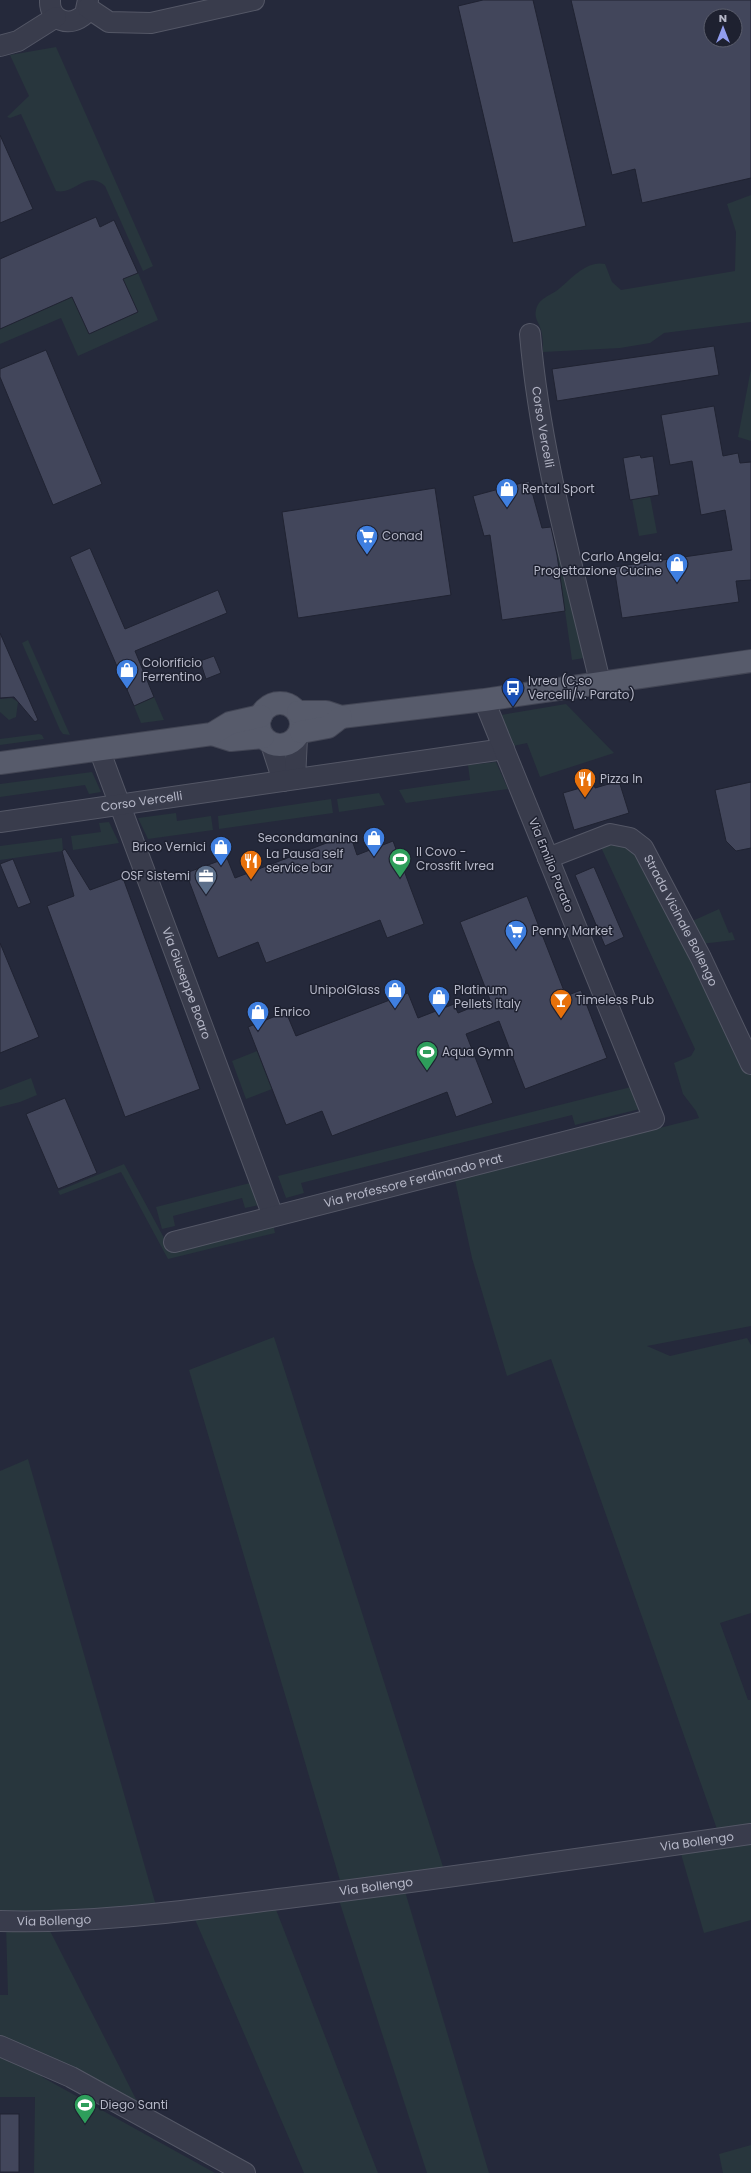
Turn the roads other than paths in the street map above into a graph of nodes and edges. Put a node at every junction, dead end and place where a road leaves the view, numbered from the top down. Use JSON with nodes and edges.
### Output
{"nodes":[{"id":1,"x":254,"y":0,"type":"edge"},
{"id":2,"x":88,"y":4,"type":"edge"},
{"id":3,"x":53,"y":9,"type":"edge"},
{"id":4,"x":0,"y":46,"type":"edge"},
{"id":5,"x":530,"y":334,"type":"dead end"},
{"id":6,"x":751,"y":661,"type":"edge"},
{"id":7,"x":600,"y":682,"type":"junction"},
{"id":8,"x":484,"y":700,"type":"junction"},
{"id":9,"x":299,"y":727,"type":"junction"},
{"id":10,"x":265,"y":732,"type":"junction"},
{"id":11,"x":99,"y":749,"type":"junction"},
{"id":12,"x":504,"y":749,"type":"junction"},
{"id":13,"x":0,"y":763,"type":"edge"},
{"id":14,"x":289,"y":780,"type":"junction"},
{"id":15,"x":120,"y":804,"type":"junction"},
{"id":16,"x":0,"y":822,"type":"edge"},
{"id":17,"x":548,"y":858,"type":"junction"},
{"id":18,"x":751,"y":1064,"type":"edge"},
{"id":19,"x":654,"y":1120,"type":"joint"},
{"id":20,"x":273,"y":1216,"type":"junction"},
{"id":21,"x":174,"y":1242,"type":"dead end"},
{"id":22,"x":751,"y":1834,"type":"edge"},
{"id":23,"x":0,"y":1921,"type":"edge"},
{"id":24,"x":0,"y":2046,"type":"edge"},
{"id":25,"x":245,"y":2173,"type":"edge"}],
"edges":[{"from":1,"to":2,"type":"street"},
{"from":2,"to":3,"type":"street"},
{"from":3,"to":4,"type":"street"},
{"from":5,"to":7,"type":"street","name":"Corso Vercelli"},
{"from":6,"to":7,"type":"main road"},
{"from":7,"to":8,"type":"main road"},
{"from":8,"to":9,"type":"main road"},
{"from":8,"to":12,"type":"street","name":"Via Emilio Parato"},
{"from":9,"to":10,"type":"main road"},
{"from":9,"to":10,"type":"main road"},
{"from":9,"to":14,"type":"street"},
{"from":10,"to":11,"type":"main road"},
{"from":10,"to":14,"type":"street"},
{"from":11,"to":13,"type":"main road"},
{"from":11,"to":15,"type":"street","name":"Via Giuseppe Boaro"},
{"from":12,"to":14,"type":"street","name":"Corso Vercelli"},
{"from":12,"to":17,"type":"street","name":"Via Emilio Parato"},
{"from":14,"to":15,"type":"street","name":"Corso Vercelli"},
{"from":15,"to":16,"type":"street","name":"Corso Vercelli"},
{"from":15,"to":20,"type":"street","name":"Via Giuseppe Boaro"},
{"from":17,"to":18,"type":"street","name":"Strada Vicinale Bollengo"},
{"from":17,"to":19,"type":"street","name":"Via Emilio Parato"},
{"from":19,"to":20,"type":"street","name":"Via Professore Ferdinando Prat"},
{"from":20,"to":21,"type":"street","name":"Via Professore Ferdinando Prat"},
{"from":22,"to":23,"type":"street","name":"Via Bollengo"},
{"from":24,"to":25,"type":"street"}]}
